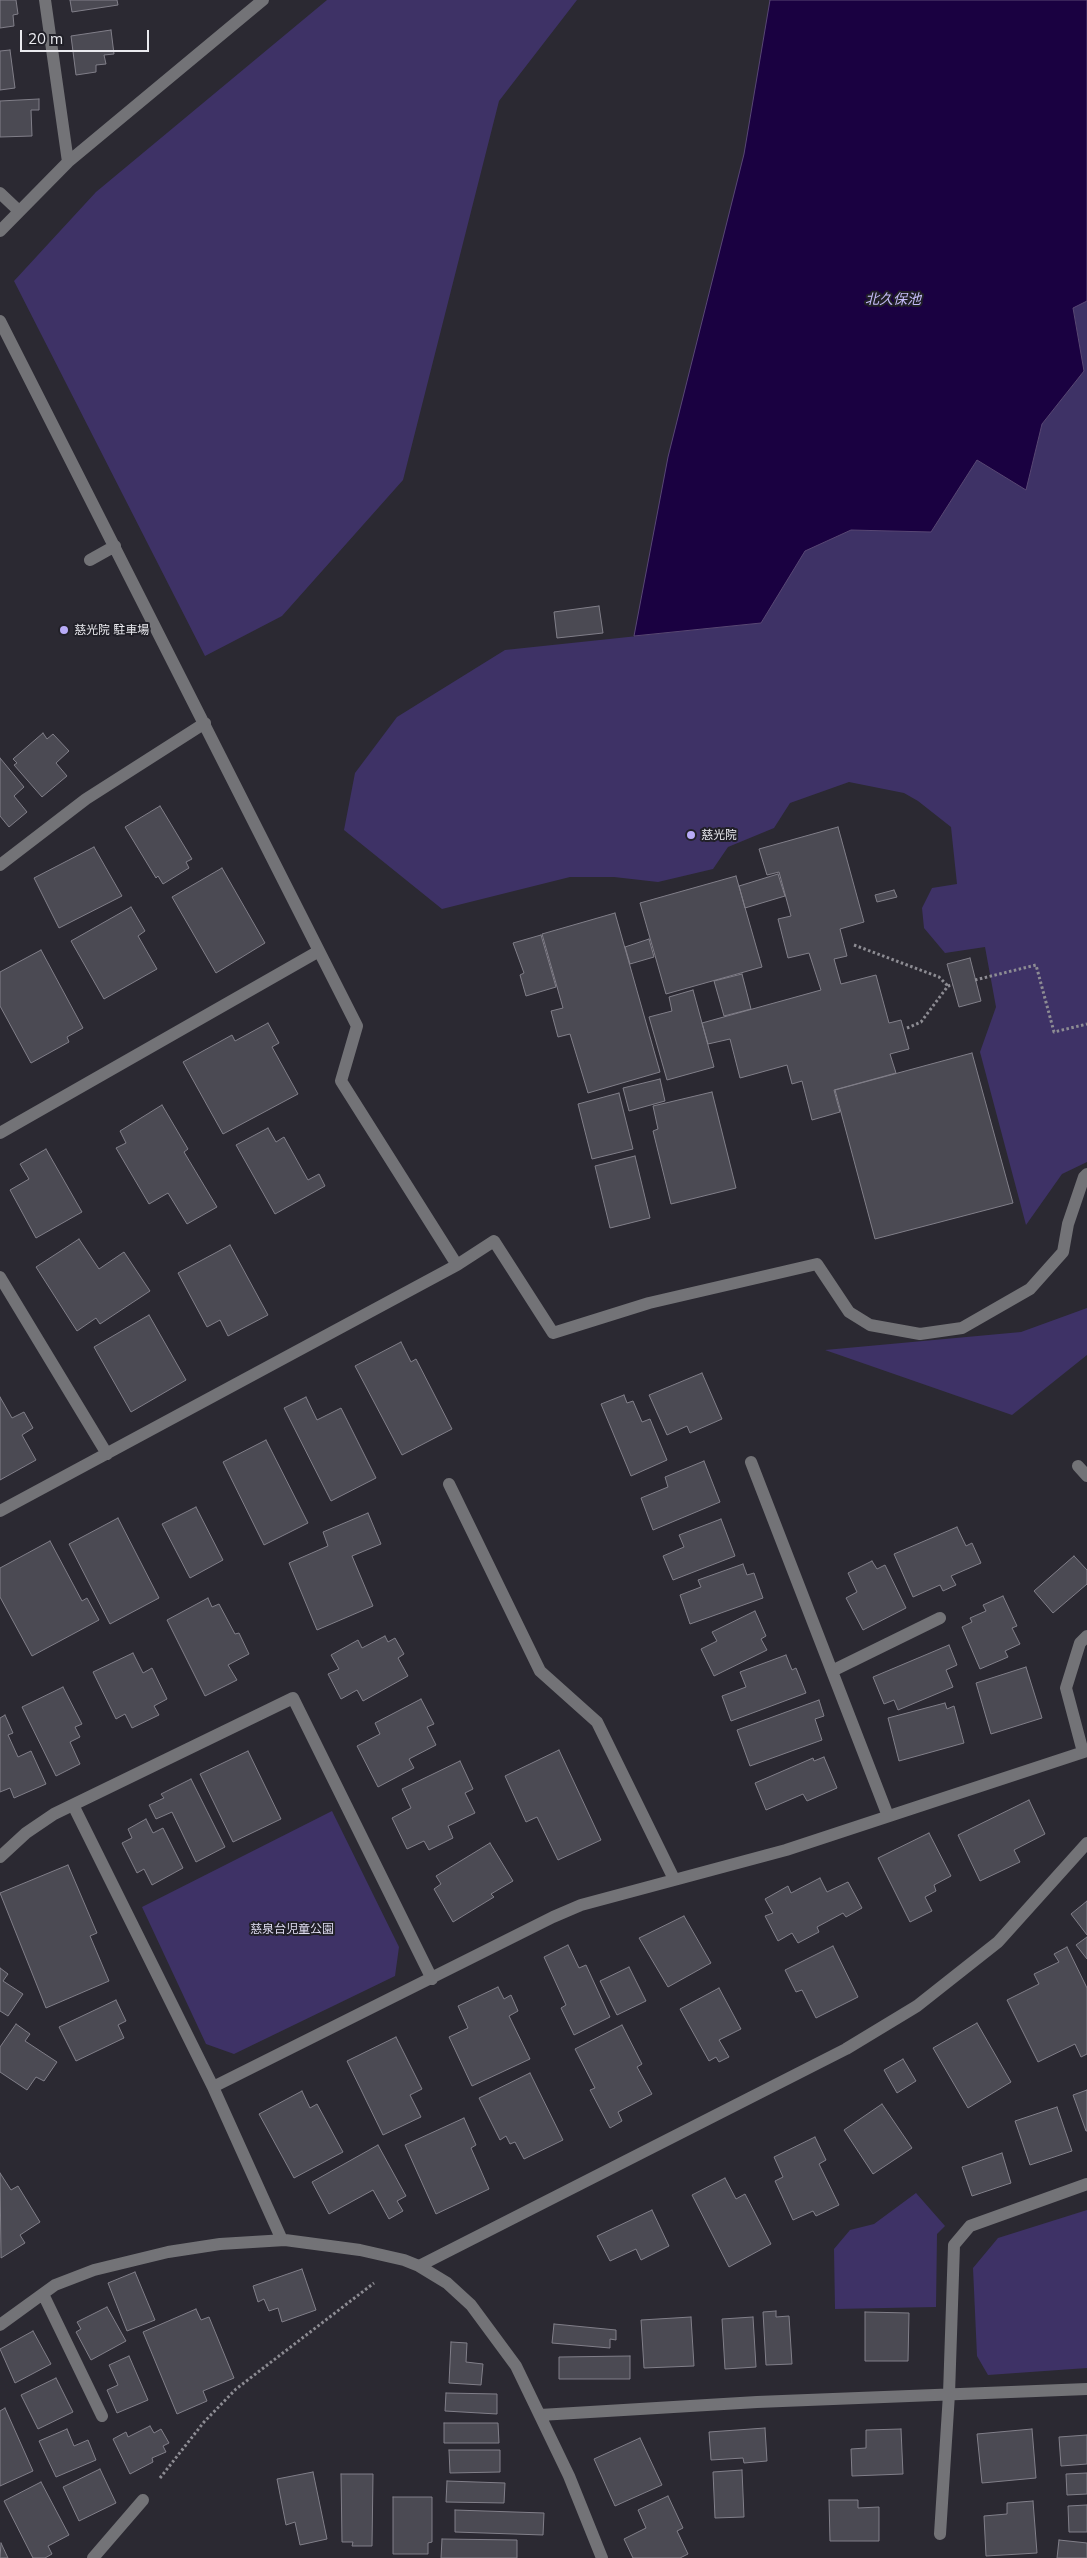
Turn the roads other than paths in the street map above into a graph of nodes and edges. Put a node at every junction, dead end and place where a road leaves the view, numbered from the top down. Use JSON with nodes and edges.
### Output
{"nodes":[{"id":1,"x":45,"y":0,"type":"edge"},
{"id":2,"x":263,"y":0,"type":"edge"},
{"id":3,"x":68,"y":162,"type":"junction"},
{"id":4,"x":0,"y":193,"type":"edge"},
{"id":5,"x":19,"y":211,"type":"junction"},
{"id":6,"x":0,"y":231,"type":"edge"},
{"id":7,"x":0,"y":321,"type":"edge"},
{"id":8,"x":115,"y":546,"type":"junction"},
{"id":9,"x":90,"y":560,"type":"dead end"},
{"id":10,"x":204,"y":723,"type":"junction"},
{"id":11,"x":0,"y":866,"type":"edge"},
{"id":12,"x":320,"y":950,"type":"junction"},
{"id":13,"x":0,"y":1133,"type":"edge"},
{"id":14,"x":1087,"y":1174,"type":"edge"},
{"id":15,"x":458,"y":1265,"type":"junction"},
{"id":16,"x":0,"y":1277,"type":"edge"},
{"id":17,"x":106,"y":1454,"type":"junction"},
{"id":18,"x":751,"y":1462,"type":"dead end"},
{"id":19,"x":1078,"y":1466,"type":"dead end"},
{"id":20,"x":1087,"y":1476,"type":"edge"},
{"id":21,"x":449,"y":1484,"type":"dead end"},
{"id":22,"x":0,"y":1511,"type":"edge"},
{"id":23,"x":940,"y":1618,"type":"dead end"},
{"id":24,"x":1087,"y":1636,"type":"edge"},
{"id":25,"x":832,"y":1671,"type":"junction"},
{"id":26,"x":1085,"y":1751,"type":"edge"},
{"id":27,"x":73,"y":1805,"type":"junction"},
{"id":28,"x":888,"y":1816,"type":"junction"},
{"id":29,"x":1087,"y":1843,"type":"edge"},
{"id":30,"x":0,"y":1857,"type":"edge"},
{"id":31,"x":674,"y":1879,"type":"junction"},
{"id":32,"x":432,"y":1978,"type":"junction"},
{"id":33,"x":213,"y":2087,"type":"junction"},
{"id":34,"x":1087,"y":2184,"type":"edge"},
{"id":35,"x":282,"y":2240,"type":"junction"},
{"id":36,"x":419,"y":2266,"type":"junction"},
{"id":37,"x":43,"y":2294,"type":"junction"},
{"id":38,"x":0,"y":2325,"type":"edge"},
{"id":39,"x":1087,"y":2389,"type":"edge"},
{"id":40,"x":949,"y":2394,"type":"junction"},
{"id":41,"x":540,"y":2415,"type":"junction"},
{"id":42,"x":102,"y":2416,"type":"dead end"},
{"id":43,"x":143,"y":2500,"type":"road end"},
{"id":44,"x":940,"y":2534,"type":"dead end"},
{"id":45,"x":93,"y":2558,"type":"edge"},
{"id":46,"x":602,"y":2558,"type":"edge"}],
"edges":[{"from":1,"to":3,"type":"street"},
{"from":2,"to":3,"type":"street"},
{"from":3,"to":5,"type":"street"},
{"from":4,"to":5,"type":"street"},
{"from":5,"to":6,"type":"street"},
{"from":7,"to":8,"type":"street"},
{"from":8,"to":9,"type":"street"},
{"from":8,"to":10,"type":"street"},
{"from":10,"to":11,"type":"street"},
{"from":10,"to":12,"type":"street"},
{"from":12,"to":13,"type":"street"},
{"from":12,"to":15,"type":"street"},
{"from":14,"to":15,"type":"street"},
{"from":15,"to":17,"type":"street"},
{"from":16,"to":17,"type":"street"},
{"from":17,"to":22,"type":"street"},
{"from":18,"to":25,"type":"street"},
{"from":19,"to":20,"type":"street"},
{"from":21,"to":31,"type":"street"},
{"from":23,"to":25,"type":"street"},
{"from":24,"to":26,"type":"street"},
{"from":25,"to":28,"type":"street"},
{"from":26,"to":28,"type":"street"},
{"from":27,"to":30,"type":"street"},
{"from":27,"to":32,"type":"street"},
{"from":27,"to":33,"type":"street"},
{"from":28,"to":31,"type":"street"},
{"from":29,"to":36,"type":"street"},
{"from":31,"to":32,"type":"street"},
{"from":32,"to":33,"type":"street"},
{"from":33,"to":35,"type":"street"},
{"from":34,"to":40,"type":"street"},
{"from":35,"to":36,"type":"street"},
{"from":35,"to":37,"type":"street"},
{"from":36,"to":41,"type":"street"},
{"from":37,"to":38,"type":"street"},
{"from":37,"to":42,"type":"street"},
{"from":39,"to":40,"type":"street"},
{"from":40,"to":41,"type":"street"},
{"from":40,"to":44,"type":"street"},
{"from":41,"to":46,"type":"street"},
{"from":43,"to":45,"type":"street"}]}
